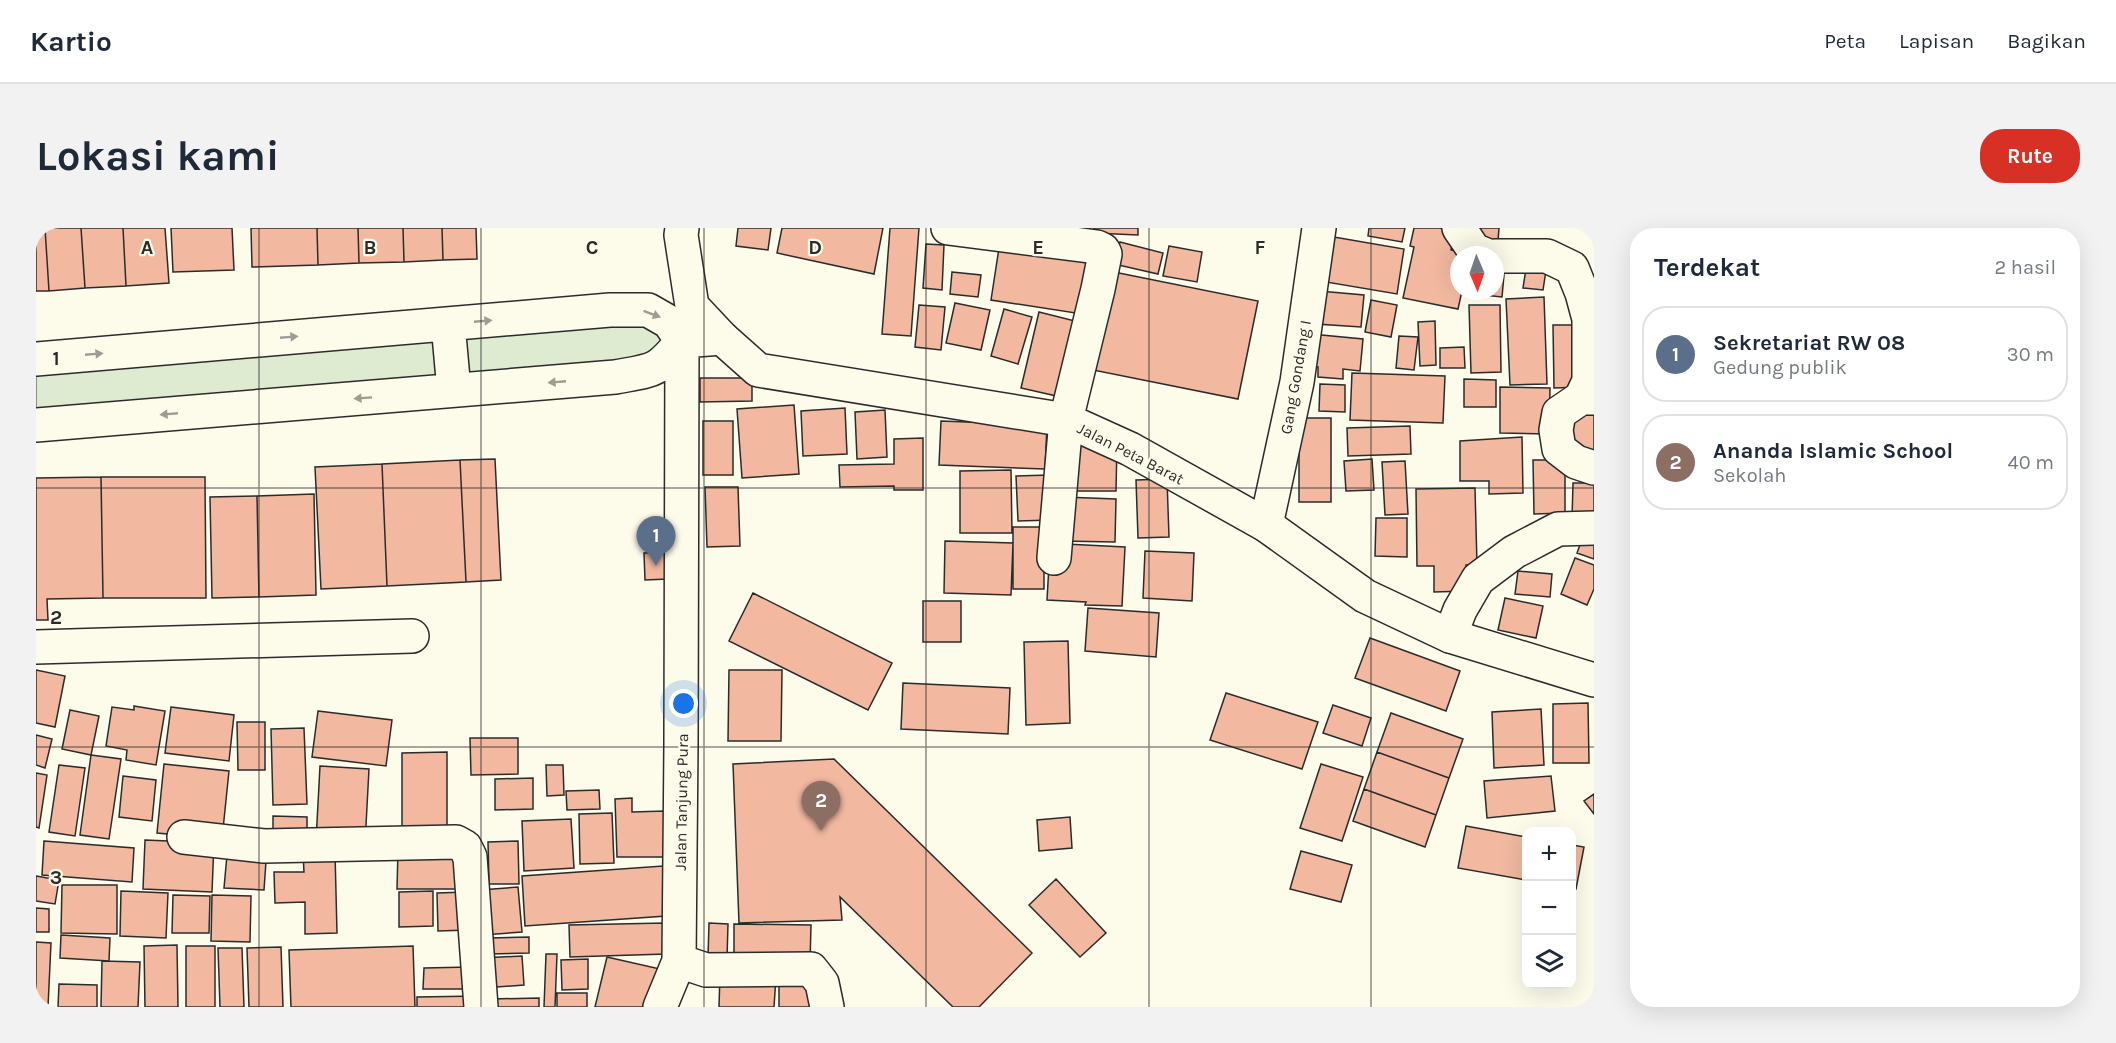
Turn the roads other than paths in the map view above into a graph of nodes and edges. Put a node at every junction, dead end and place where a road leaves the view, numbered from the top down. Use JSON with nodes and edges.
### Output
{"nodes":[{"id":1,"x":682,"y":228,"type":"edge"},
{"id":2,"x":948,"y":228,"type":"edge"},
{"id":3,"x":1319,"y":228,"type":"edge"},
{"id":4,"x":1459,"y":228,"type":"edge"},
{"id":5,"x":1471,"y":246,"type":"edge"},
{"id":6,"x":1504,"y":256,"type":"edge"},
{"id":7,"x":448,"y":324,"type":"junction"},
{"id":8,"x":722,"y":338,"type":"junction"},
{"id":9,"x":682,"y":341,"type":"junction"},
{"id":10,"x":36,"y":359,"type":"edge"},
{"id":11,"x":454,"y":390,"type":"junction"},
{"id":12,"x":1588,"y":398,"type":"edge"},
{"id":13,"x":1066,"y":420,"type":"junction"},
{"id":14,"x":36,"y":424,"type":"edge"},
{"id":15,"x":1594,"y":468,"type":"edge"},
{"id":16,"x":1266,"y":525,"type":"junction"},
{"id":17,"x":1594,"y":528,"type":"edge"},
{"id":18,"x":1054,"y":558,"type":"dead end"},
{"id":19,"x":412,"y":636,"type":"dead end"},
{"id":20,"x":1450,"y":636,"type":"junction"},
{"id":21,"x":36,"y":647,"type":"edge"},
{"id":22,"x":1594,"y":680,"type":"edge"},
{"id":23,"x":184,"y":837,"type":"dead end"},
{"id":24,"x":679,"y":961,"type":"junction"},
{"id":25,"x":481,"y":1007,"type":"edge"},
{"id":26,"x":660,"y":1007,"type":"edge"},
{"id":27,"x":827,"y":1007,"type":"edge"}],
"edges":[{"from":1,"to":8,"type":"street","name":"Jalan Peta Barat"},
{"from":2,"to":13,"type":"street"},
{"from":3,"to":16,"type":"street","name":"Gang Gondang I"},
{"from":4,"to":5,"type":"street"},
{"from":6,"to":12,"type":"street"},
{"from":7,"to":9,"type":"street","one_way":true},
{"from":10,"to":7,"type":"street","one_way":true},
{"from":7,"to":11,"type":"street"},
{"from":8,"to":9,"type":"street"},
{"from":8,"to":13,"type":"street","name":"Jalan Peta Barat"},
{"from":9,"to":11,"type":"street","one_way":true},
{"from":9,"to":24,"type":"street","name":"Jalan Tanjung Pura"},
{"from":11,"to":14,"type":"street","one_way":true},
{"from":12,"to":15,"type":"street"},
{"from":13,"to":16,"type":"street","name":"Jalan Peta Barat"},
{"from":13,"to":18,"type":"street"},
{"from":16,"to":20,"type":"street","name":"Jalan Peta Barat"},
{"from":17,"to":20,"type":"street"},
{"from":19,"to":21,"type":"street"},
{"from":20,"to":22,"type":"street","name":"Jalan Peta Barat"},
{"from":23,"to":25,"type":"street"},
{"from":24,"to":26,"type":"street","name":"Jalan Tanjung Pura"},
{"from":24,"to":27,"type":"street"}]}
